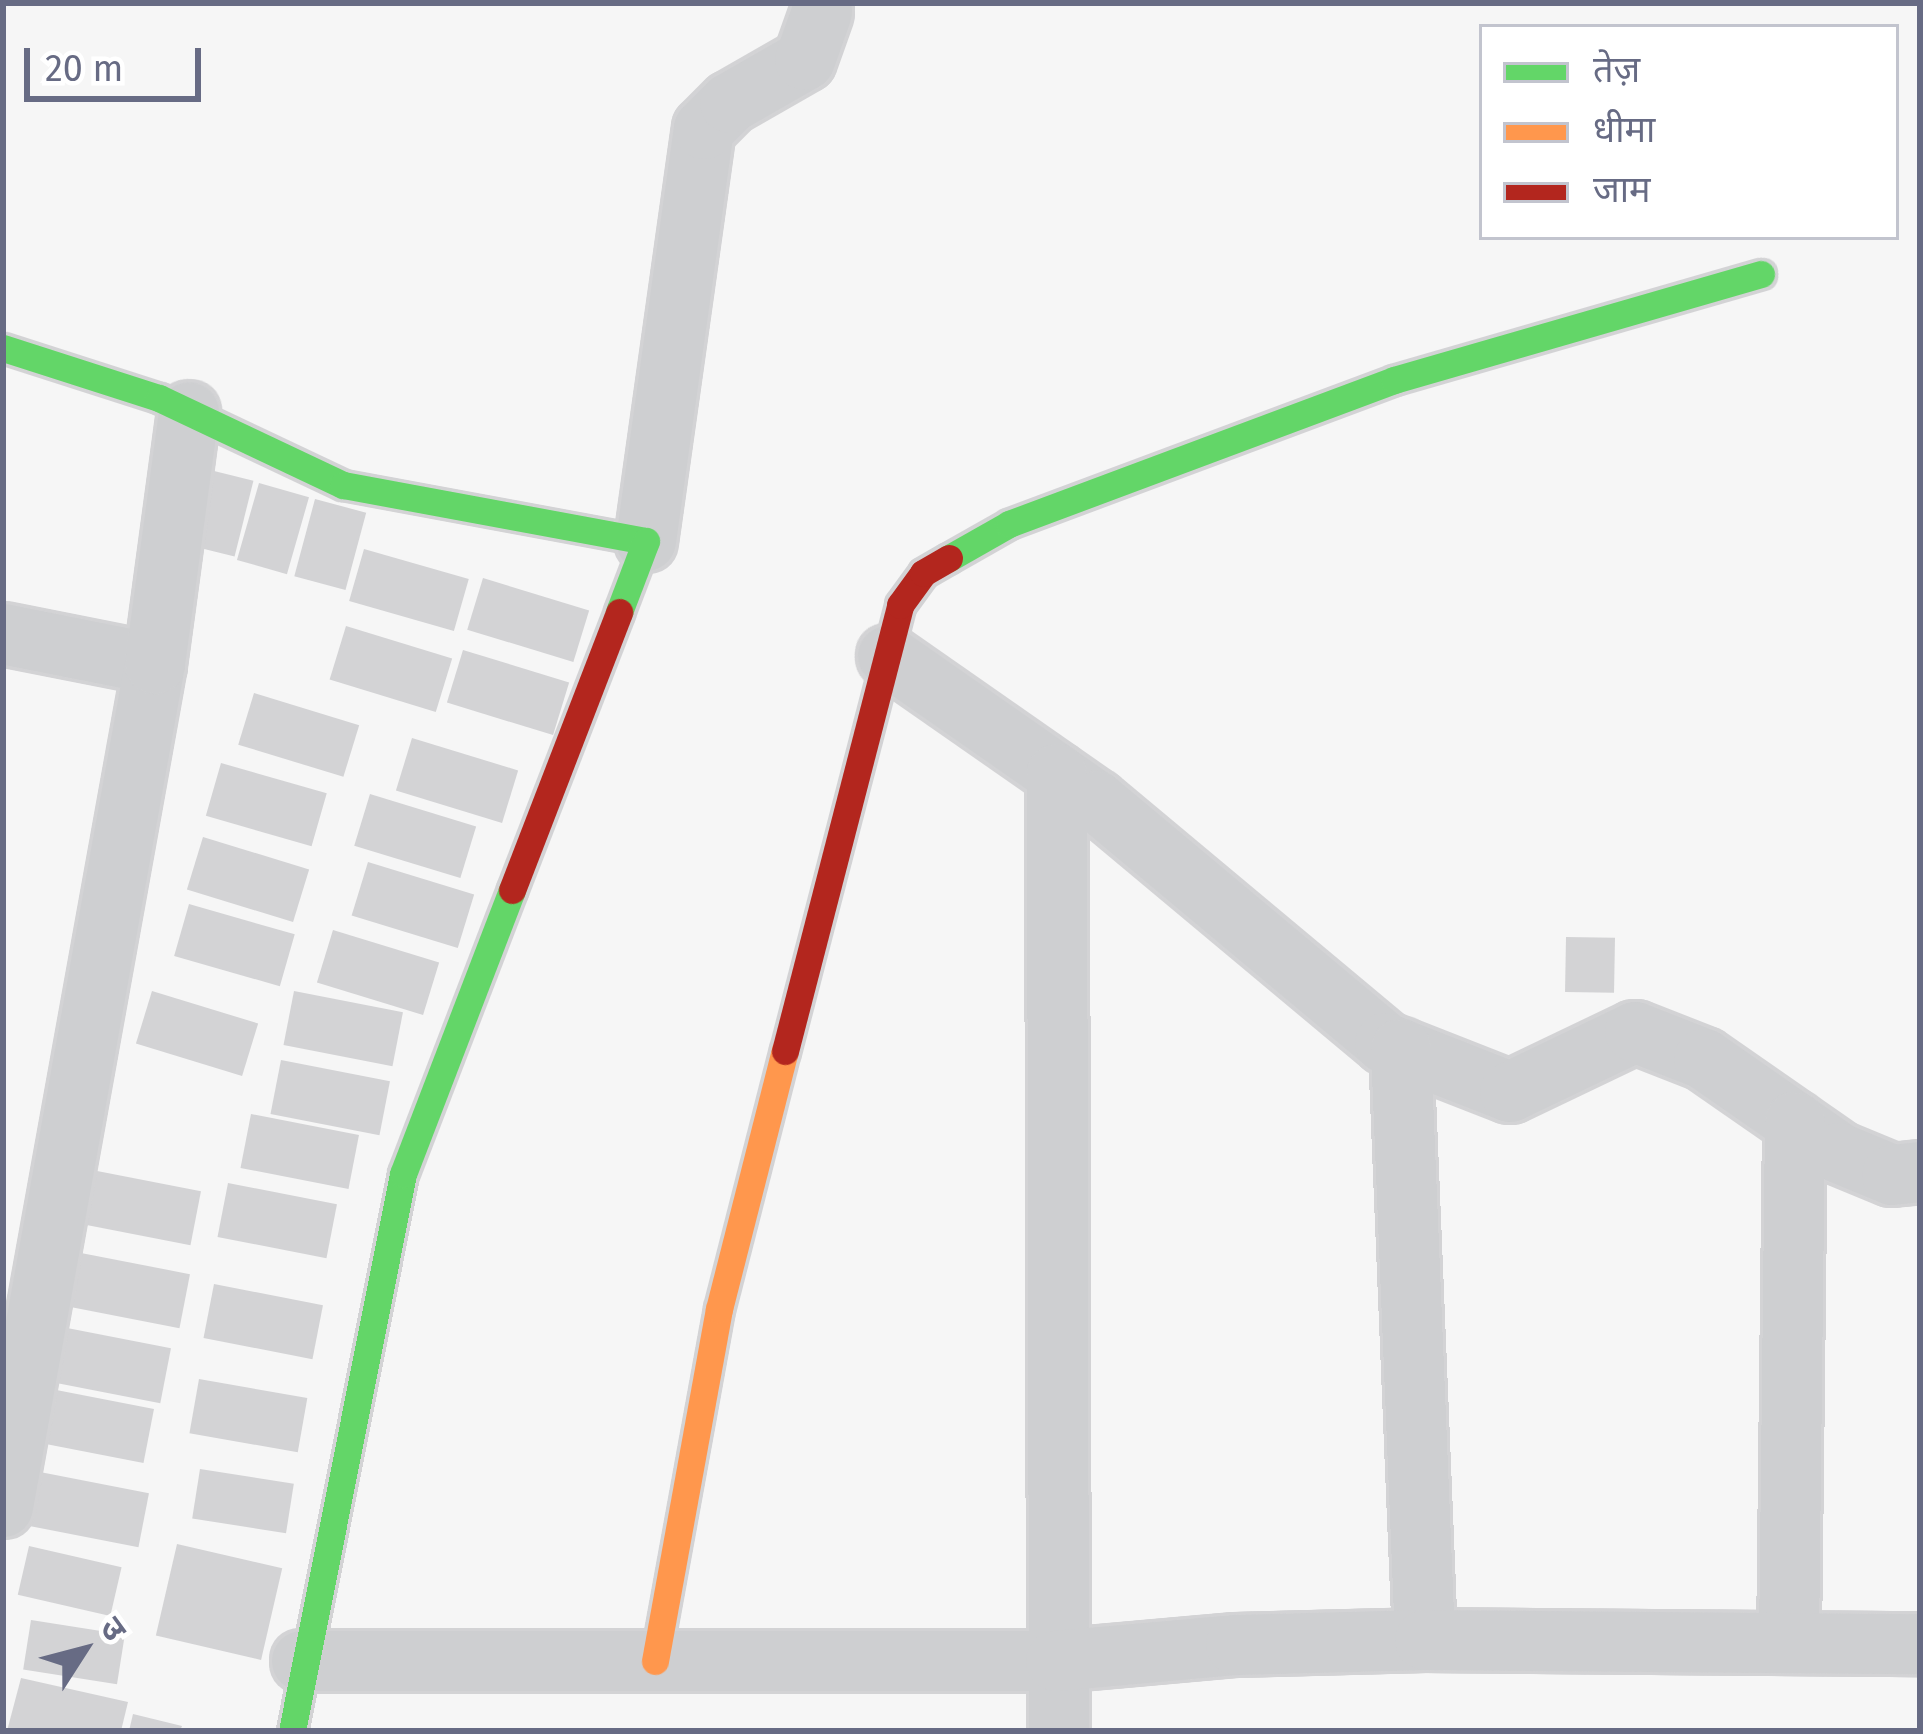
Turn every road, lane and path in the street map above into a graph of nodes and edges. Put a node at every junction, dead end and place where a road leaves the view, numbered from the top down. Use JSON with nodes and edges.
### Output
{"nodes":[{"id":1,"x":822,"y":12,"type":"dead end"},
{"id":2,"x":1761,"y":274,"type":"dead end"},
{"id":3,"x":3,"y":348,"type":"edge"},
{"id":4,"x":189,"y":412,"type":"junction"},
{"id":5,"x":646,"y":541,"type":"junction"},
{"id":6,"x":3,"y":634,"type":"edge"},
{"id":7,"x":888,"y":656,"type":"junction"},
{"id":8,"x":154,"y":664,"type":"junction"},
{"id":9,"x":1057,"y":774,"type":"junction"},
{"id":10,"x":1402,"y":1049,"type":"junction"},
{"id":11,"x":1795,"y":1122,"type":"junction"},
{"id":12,"x":1920,"y":1172,"type":"edge"},
{"id":13,"x":3,"y":1507,"type":"edge"},
{"id":14,"x":1425,"y":1640,"type":"junction"},
{"id":15,"x":1789,"y":1643,"type":"junction"},
{"id":16,"x":1920,"y":1644,"type":"edge"},
{"id":17,"x":302,"y":1661,"type":"junction"},
{"id":18,"x":655,"y":1661,"type":"junction"},
{"id":19,"x":1056,"y":1661,"type":"junction"},
{"id":20,"x":292,"y":1731,"type":"edge"},
{"id":21,"x":1059,"y":1731,"type":"edge"}],
"edges":[{"from":1,"to":5,"type":"street"},
{"from":2,"to":7,"type":"street"},
{"from":3,"to":4,"type":"street"},
{"from":4,"to":5,"type":"street"},
{"from":4,"to":8,"type":"street"},
{"from":5,"to":17,"type":"street"},
{"from":6,"to":8,"type":"street"},
{"from":7,"to":9,"type":"street"},
{"from":7,"to":18,"type":"street"},
{"from":8,"to":13,"type":"street"},
{"from":9,"to":10,"type":"street"},
{"from":9,"to":19,"type":"street"},
{"from":10,"to":11,"type":"street"},
{"from":10,"to":14,"type":"street"},
{"from":11,"to":12,"type":"street"},
{"from":11,"to":15,"type":"street"},
{"from":14,"to":15,"type":"street"},
{"from":14,"to":19,"type":"street"},
{"from":15,"to":16,"type":"street"},
{"from":17,"to":18,"type":"street"},
{"from":17,"to":20,"type":"street"},
{"from":18,"to":19,"type":"street"},
{"from":19,"to":21,"type":"street"}]}
